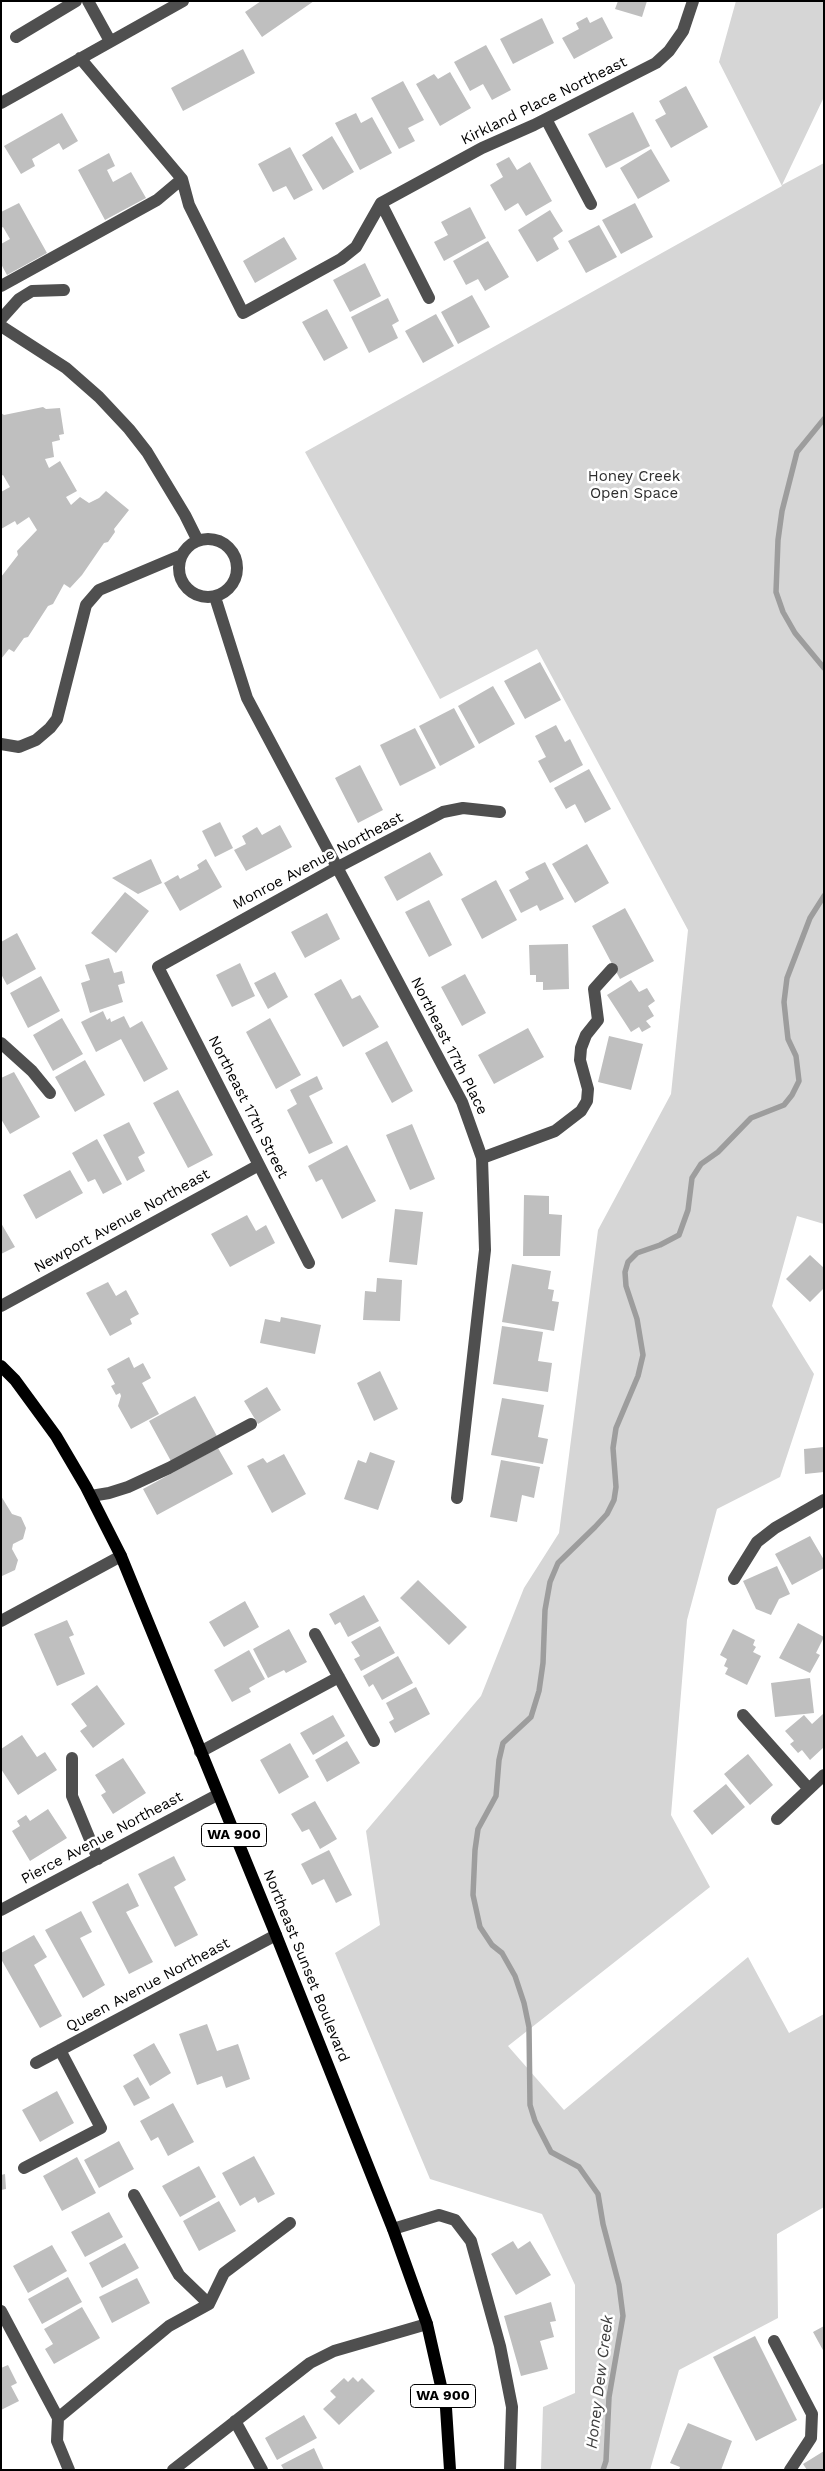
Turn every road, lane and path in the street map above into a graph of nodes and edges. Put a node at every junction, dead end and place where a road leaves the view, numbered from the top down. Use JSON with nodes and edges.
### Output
{"nodes":[{"id":1,"x":76,"y":1,"type":"edge"},
{"id":2,"x":88,"y":1,"type":"edge"},
{"id":3,"x":183,"y":1,"type":"edge"},
{"id":4,"x":693,"y":1,"type":"edge"},
{"id":5,"x":16,"y":37,"type":"dead end"},
{"id":6,"x":110,"y":41,"type":"junction"},
{"id":7,"x":80,"y":58,"type":"junction"},
{"id":8,"x":1,"y":103,"type":"edge"},
{"id":9,"x":546,"y":119,"type":"junction"},
{"id":10,"x":182,"y":179,"type":"junction"},
{"id":11,"x":381,"y":203,"type":"junction"},
{"id":12,"x":591,"y":204,"type":"dead end"},
{"id":13,"x":1,"y":286,"type":"edge"},
{"id":14,"x":64,"y":290,"type":"dead end"},
{"id":15,"x":429,"y":298,"type":"dead end"},
{"id":16,"x":1,"y":319,"type":"edge"},
{"id":17,"x":1,"y":326,"type":"edge"},
{"id":18,"x":198,"y":541,"type":"junction"},
{"id":19,"x":182,"y":554,"type":"junction"},
{"id":20,"x":215,"y":596,"type":"junction"},
{"id":21,"x":1,"y":744,"type":"edge"},
{"id":22,"x":500,"y":812,"type":"dead end"},
{"id":23,"x":338,"y":868,"type":"junction"},
{"id":24,"x":158,"y":967,"type":"joint"},
{"id":25,"x":612,"y":970,"type":"dead end"},
{"id":26,"x":1,"y":1043,"type":"edge"},
{"id":27,"x":50,"y":1093,"type":"dead end"},
{"id":28,"x":482,"y":1158,"type":"junction"},
{"id":29,"x":259,"y":1165,"type":"junction"},
{"id":30,"x":309,"y":1263,"type":"dead end"},
{"id":31,"x":1,"y":1306,"type":"edge"},
{"id":32,"x":1,"y":1366,"type":"edge"},
{"id":33,"x":251,"y":1424,"type":"dead end"},
{"id":34,"x":91,"y":1496,"type":"junction"},
{"id":35,"x":457,"y":1498,"type":"dead end"},
{"id":36,"x":824,"y":1500,"type":"edge"},
{"id":37,"x":121,"y":1556,"type":"junction"},
{"id":38,"x":734,"y":1579,"type":"dead end"},
{"id":39,"x":1,"y":1621,"type":"edge"},
{"id":40,"x":315,"y":1634,"type":"dead end"},
{"id":41,"x":339,"y":1677,"type":"junction"},
{"id":42,"x":742,"y":1715,"type":"dead end"},
{"id":43,"x":374,"y":1741,"type":"dead end"},
{"id":44,"x":200,"y":1752,"type":"junction"},
{"id":45,"x":72,"y":1758,"type":"dead end"},
{"id":46,"x":824,"y":1775,"type":"edge"},
{"id":47,"x":809,"y":1789,"type":"junction"},
{"id":48,"x":217,"y":1795,"type":"junction"},
{"id":49,"x":777,"y":1819,"type":"dead end"},
{"id":50,"x":98,"y":1859,"type":"junction"},
{"id":51,"x":1,"y":1910,"type":"edge"},
{"id":52,"x":276,"y":1935,"type":"junction"},
{"id":53,"x":60,"y":2050,"type":"junction"},
{"id":54,"x":36,"y":2063,"type":"dead end"},
{"id":55,"x":24,"y":2168,"type":"dead end"},
{"id":56,"x":134,"y":2195,"type":"dead end"},
{"id":57,"x":290,"y":2223,"type":"dead end"},
{"id":58,"x":393,"y":2229,"type":"junction"},
{"id":59,"x":209,"y":2304,"type":"junction"},
{"id":60,"x":1,"y":2312,"type":"edge"},
{"id":61,"x":427,"y":2324,"type":"junction"},
{"id":62,"x":774,"y":2341,"type":"dead end"},
{"id":63,"x":58,"y":2418,"type":"junction"},
{"id":64,"x":235,"y":2422,"type":"junction"},
{"id":65,"x":176,"y":2469,"type":"edge"},
{"id":66,"x":69,"y":2470,"type":"edge"},
{"id":67,"x":262,"y":2470,"type":"edge"},
{"id":68,"x":450,"y":2470,"type":"edge"},
{"id":69,"x":510,"y":2470,"type":"edge"},
{"id":70,"x":790,"y":2470,"type":"edge"}],
"edges":[{"from":1,"to":5,"type":"street"},
{"from":2,"to":6,"type":"street"},
{"from":3,"to":6,"type":"street"},
{"from":4,"to":9,"type":"street","name":"Kirkland Place Northeast"},
{"from":6,"to":7,"type":"street"},
{"from":7,"to":8,"type":"street"},
{"from":7,"to":10,"type":"street"},
{"from":9,"to":11,"type":"street","name":"Kirkland Place Northeast"},
{"from":9,"to":12,"type":"street"},
{"from":10,"to":11,"type":"street"},
{"from":10,"to":13,"type":"street"},
{"from":11,"to":15,"type":"street"},
{"from":14,"to":16,"type":"street"},
{"from":17,"to":18,"type":"street"},
{"from":18,"to":19,"type":"street"},
{"from":18,"to":20,"type":"street"},
{"from":19,"to":20,"type":"street"},
{"from":19,"to":21,"type":"street"},
{"from":20,"to":23,"type":"street","name":"Northeast 17th Place"},
{"from":22,"to":23,"type":"street","name":"Monroe Avenue Northeast"},
{"from":23,"to":24,"type":"street","name":"Monroe Avenue Northeast"},
{"from":23,"to":28,"type":"street","name":"Northeast 17th Place"},
{"from":24,"to":29,"type":"street","name":"Northeast 17th Street"},
{"from":25,"to":28,"type":"street"},
{"from":26,"to":27,"type":"street"},
{"from":28,"to":35,"type":"street","name":"Northeast 17th Place"},
{"from":29,"to":30,"type":"street","name":"Northeast 17th Street"},
{"from":29,"to":31,"type":"street","name":"Newport Avenue Northeast"},
{"from":32,"to":34,"type":"main road","name":"Northeast Sunset Boulevard","number":"WA 900"},
{"from":33,"to":34,"type":"street"},
{"from":34,"to":37,"type":"main road","name":"Northeast Sunset Boulevard","number":"WA 900"},
{"from":36,"to":38,"type":"street"},
{"from":37,"to":39,"type":"street"},
{"from":37,"to":44,"type":"main road","name":"Northeast Sunset Boulevard","number":"WA 900"},
{"from":40,"to":41,"type":"street"},
{"from":41,"to":43,"type":"street"},
{"from":41,"to":44,"type":"street"},
{"from":42,"to":47,"type":"street"},
{"from":44,"to":48,"type":"main road","name":"Northeast Sunset Boulevard","number":"WA 900"},
{"from":45,"to":50,"type":"street"},
{"from":46,"to":47,"type":"street"},
{"from":47,"to":49,"type":"street"},
{"from":48,"to":50,"type":"street","name":"Pierce Avenue Northeast"},
{"from":48,"to":52,"type":"main road","name":"Northeast Sunset Boulevard","number":"WA 900"},
{"from":50,"to":51,"type":"street","name":"Pierce Avenue Northeast"},
{"from":52,"to":53,"type":"street","name":"Queen Avenue Northeast"},
{"from":52,"to":58,"type":"main road","name":"Northeast Sunset Boulevard","number":"WA 900"},
{"from":53,"to":54,"type":"street","name":"Queen Avenue Northeast"},
{"from":53,"to":55,"type":"street"},
{"from":56,"to":59,"type":"street"},
{"from":57,"to":59,"type":"street"},
{"from":58,"to":61,"type":"main road","name":"Northeast Sunset Boulevard","number":"WA 900"},
{"from":58,"to":69,"type":"street"},
{"from":59,"to":63,"type":"street"},
{"from":60,"to":63,"type":"street"},
{"from":61,"to":64,"type":"street"},
{"from":61,"to":68,"type":"main road","name":"Northeast Sunset Boulevard","number":"WA 900"},
{"from":62,"to":70,"type":"street"},
{"from":63,"to":66,"type":"street"},
{"from":64,"to":65,"type":"street"},
{"from":64,"to":67,"type":"street"}]}
